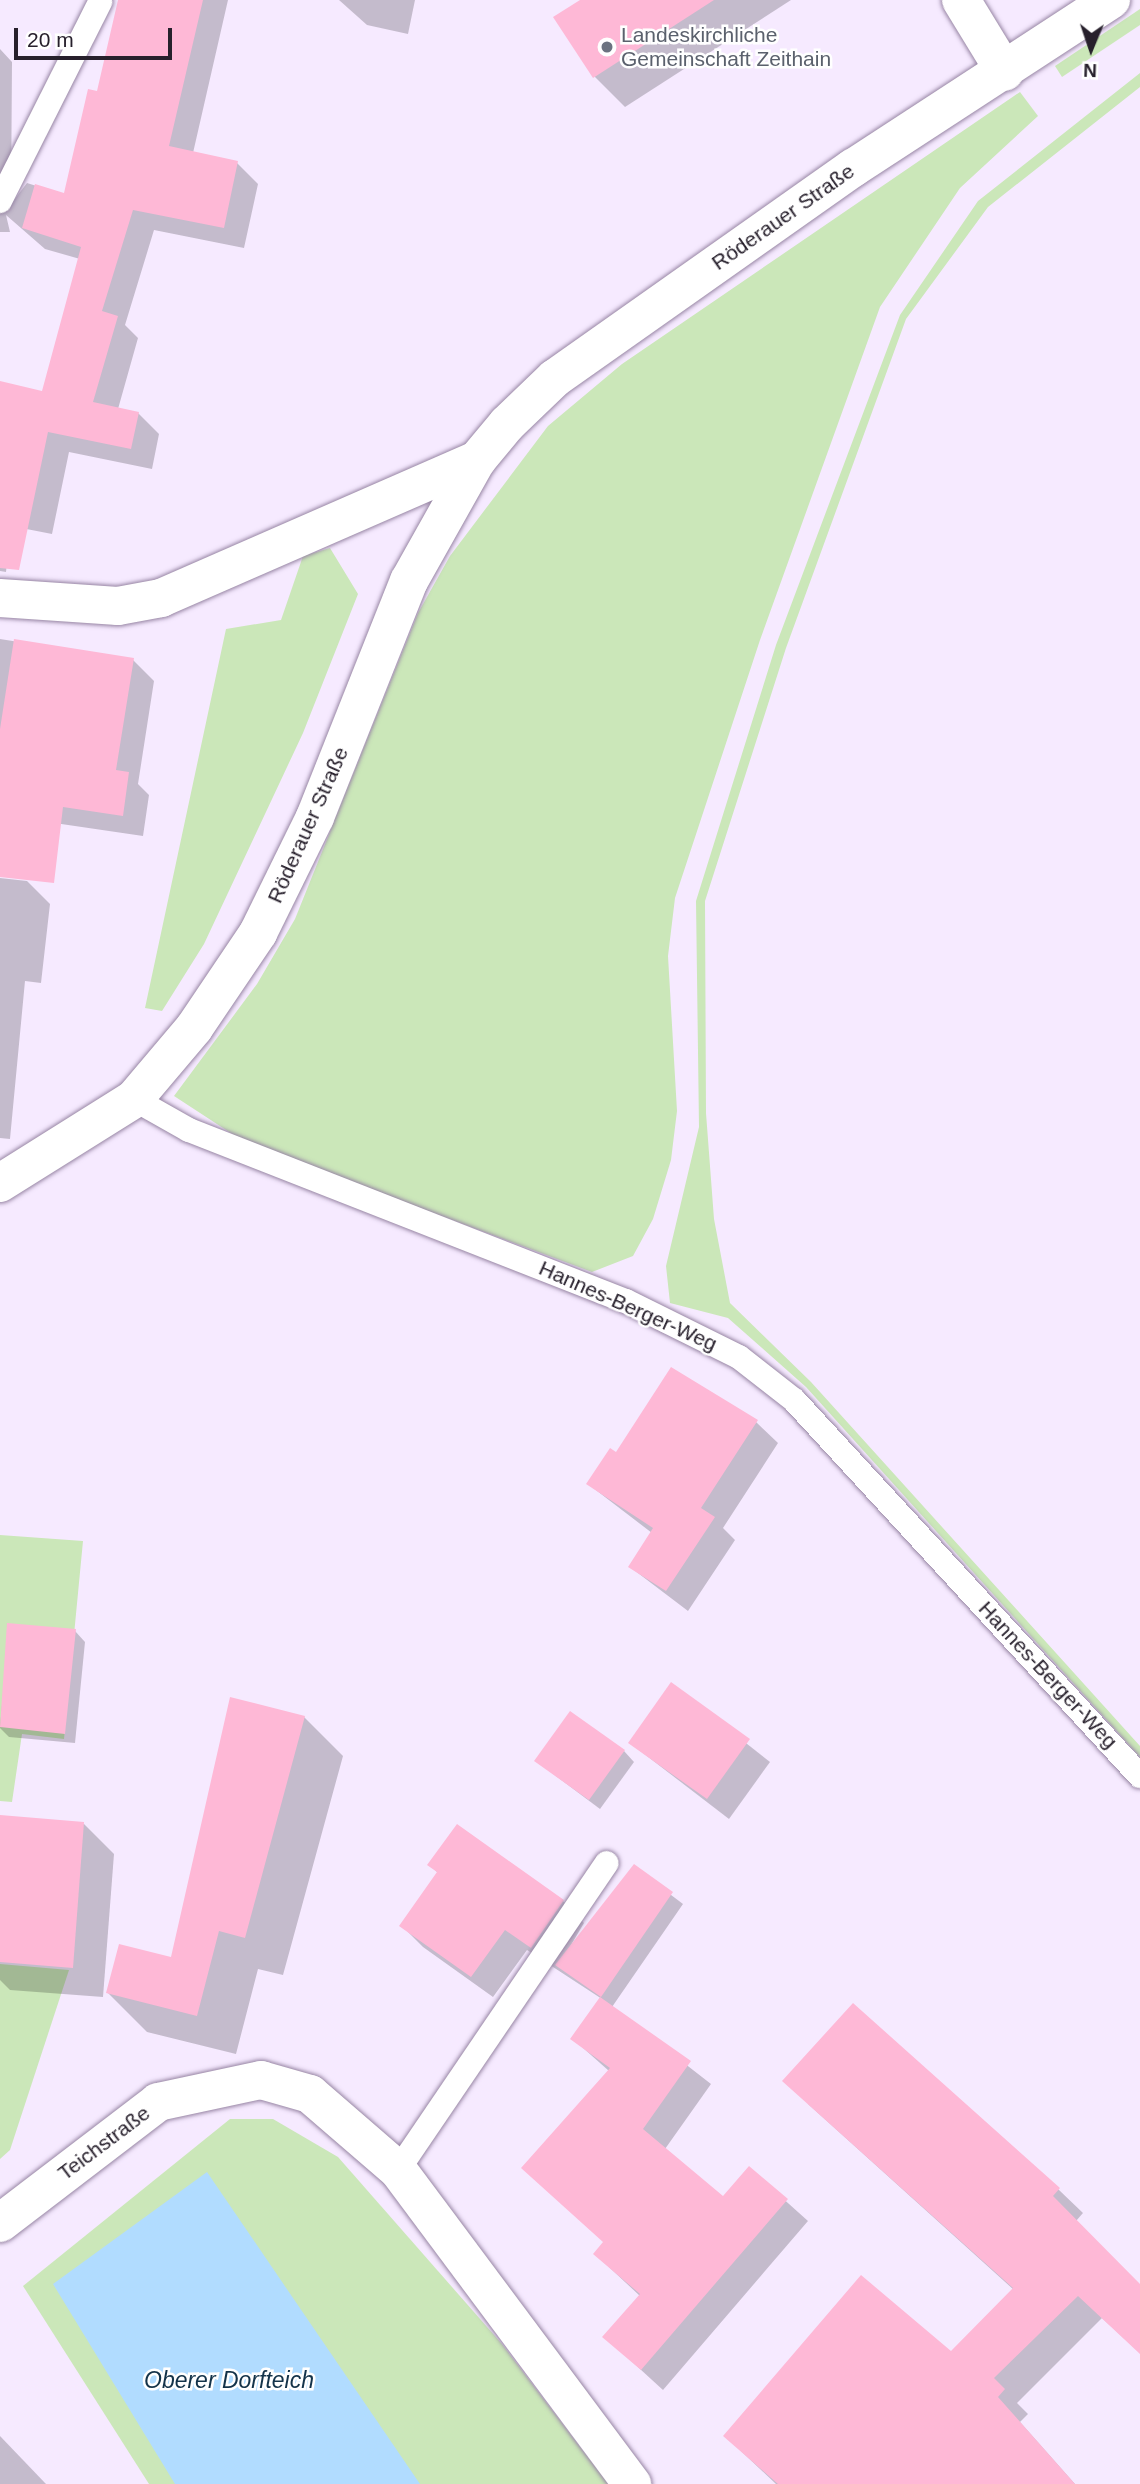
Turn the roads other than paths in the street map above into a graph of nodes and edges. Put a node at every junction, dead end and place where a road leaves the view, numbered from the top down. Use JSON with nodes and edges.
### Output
{"nodes":[{"id":1,"x":961,"y":0,"type":"edge"},
{"id":2,"x":1111,"y":0,"type":"edge"},
{"id":3,"x":100,"y":2,"type":"edge"},
{"id":4,"x":1005,"y":72,"type":"junction"},
{"id":5,"x":0,"y":201,"type":"edge"},
{"id":6,"x":477,"y":460,"type":"junction"},
{"id":7,"x":0,"y":598,"type":"edge"},
{"id":8,"x":134,"y":1099,"type":"junction"},
{"id":9,"x":0,"y":1183,"type":"edge"},
{"id":10,"x":1140,"y":1776,"type":"edge"},
{"id":11,"x":607,"y":1863,"type":"dead end"},
{"id":12,"x":398,"y":2170,"type":"junction"},
{"id":13,"x":0,"y":2223,"type":"edge"},
{"id":14,"x":632,"y":2484,"type":"edge"}],
"edges":[{"from":1,"to":4,"type":"street"},
{"from":2,"to":4,"type":"street","name":"Röderauer Straße"},
{"from":3,"to":5,"type":"lane"},
{"from":4,"to":6,"type":"street","name":"Röderauer Straße"},
{"from":6,"to":7,"type":"street","name":"Röderauer Straße"},
{"from":6,"to":8,"type":"street","name":"Röderauer Straße"},
{"from":8,"to":9,"type":"street","name":"Röderauer Straße"},
{"from":8,"to":10,"type":"lane","name":"Hannes-Berger-Weg"},
{"from":11,"to":12,"type":"lane"},
{"from":12,"to":13,"type":"street","name":"Teichstraße"},
{"from":12,"to":14,"type":"street","name":"Teichstraße"}]}
